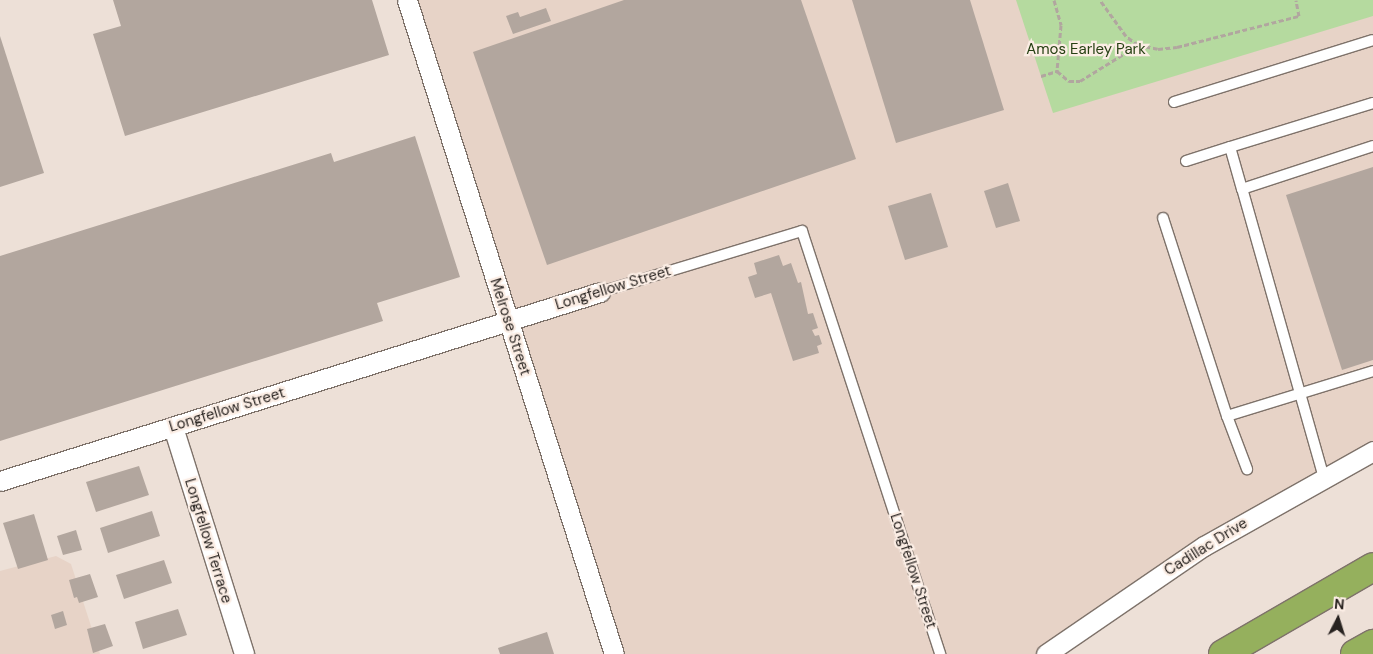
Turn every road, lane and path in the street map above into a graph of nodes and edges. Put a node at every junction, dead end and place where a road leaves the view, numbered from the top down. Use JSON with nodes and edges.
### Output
{"nodes":[{"id":1,"x":407,"y":0,"type":"edge"},
{"id":2,"x":1054,"y":0,"type":"edge"},
{"id":3,"x":1100,"y":0,"type":"edge"},
{"id":4,"x":1296,"y":0,"type":"edge"},
{"id":5,"x":1373,"y":40,"type":"edge"},
{"id":6,"x":1138,"y":45,"type":"junction"},
{"id":7,"x":1057,"y":71,"type":"junction"},
{"id":8,"x":1041,"y":76,"type":"dead end"},
{"id":9,"x":1174,"y":102,"type":"dead end"},
{"id":10,"x":1373,"y":103,"type":"edge"},
{"id":11,"x":1373,"y":146,"type":"edge"},
{"id":12,"x":1230,"y":147,"type":"junction"},
{"id":13,"x":1186,"y":161,"type":"dead end"},
{"id":14,"x":1242,"y":189,"type":"junction"},
{"id":15,"x":1163,"y":218,"type":"dead end"},
{"id":16,"x":600,"y":292,"type":"joint"},
{"id":17,"x":508,"y":319,"type":"junction"},
{"id":18,"x":1373,"y":371,"type":"edge"},
{"id":19,"x":1300,"y":394,"type":"junction"},
{"id":20,"x":1227,"y":416,"type":"junction"},
{"id":21,"x":173,"y":427,"type":"junction"},
{"id":22,"x":1373,"y":451,"type":"edge"},
{"id":23,"x":1247,"y":468,"type":"dead end"},
{"id":24,"x":1324,"y":478,"type":"junction"},
{"id":25,"x":0,"y":481,"type":"edge"},
{"id":26,"x":1373,"y":567,"type":"edge"},
{"id":27,"x":1373,"y":644,"type":"edge"},
{"id":28,"x":244,"y":654,"type":"edge"},
{"id":29,"x":614,"y":654,"type":"edge"},
{"id":30,"x":940,"y":654,"type":"edge"},
{"id":31,"x":1046,"y":654,"type":"edge"},
{"id":32,"x":1223,"y":654,"type":"edge"},
{"id":33,"x":1355,"y":654,"type":"edge"}],
"edges":[{"from":1,"to":17,"type":"street","name":"Melrose Street"},
{"from":2,"to":7,"type":"path"},
{"from":3,"to":6,"type":"path"},
{"from":4,"to":6,"type":"path"},
{"from":5,"to":9,"type":"lane"},
{"from":6,"to":7,"type":"path"},
{"from":7,"to":8,"type":"path"},
{"from":10,"to":12,"type":"lane"},
{"from":11,"to":14,"type":"lane"},
{"from":12,"to":13,"type":"lane"},
{"from":12,"to":14,"type":"lane"},
{"from":14,"to":19,"type":"lane"},
{"from":15,"to":20,"type":"lane"},
{"from":16,"to":17,"type":"street","name":"Longfellow Street"},
{"from":16,"to":30,"type":"lane","name":"Longfellow Street"},
{"from":17,"to":21,"type":"street","name":"Longfellow Street"},
{"from":17,"to":29,"type":"street","name":"Melrose Street"},
{"from":18,"to":19,"type":"lane"},
{"from":19,"to":20,"type":"lane"},
{"from":19,"to":24,"type":"lane"},
{"from":20,"to":23,"type":"lane"},
{"from":21,"to":25,"type":"street","name":"Longfellow Street"},
{"from":21,"to":28,"type":"street","name":"Longfellow Terrace"},
{"from":22,"to":24,"type":"street","name":"Cadillac Drive"},
{"from":24,"to":31,"type":"street","name":"Cadillac Drive"},
{"from":26,"to":32,"type":"highway"},
{"from":27,"to":33,"type":"highway"}]}
